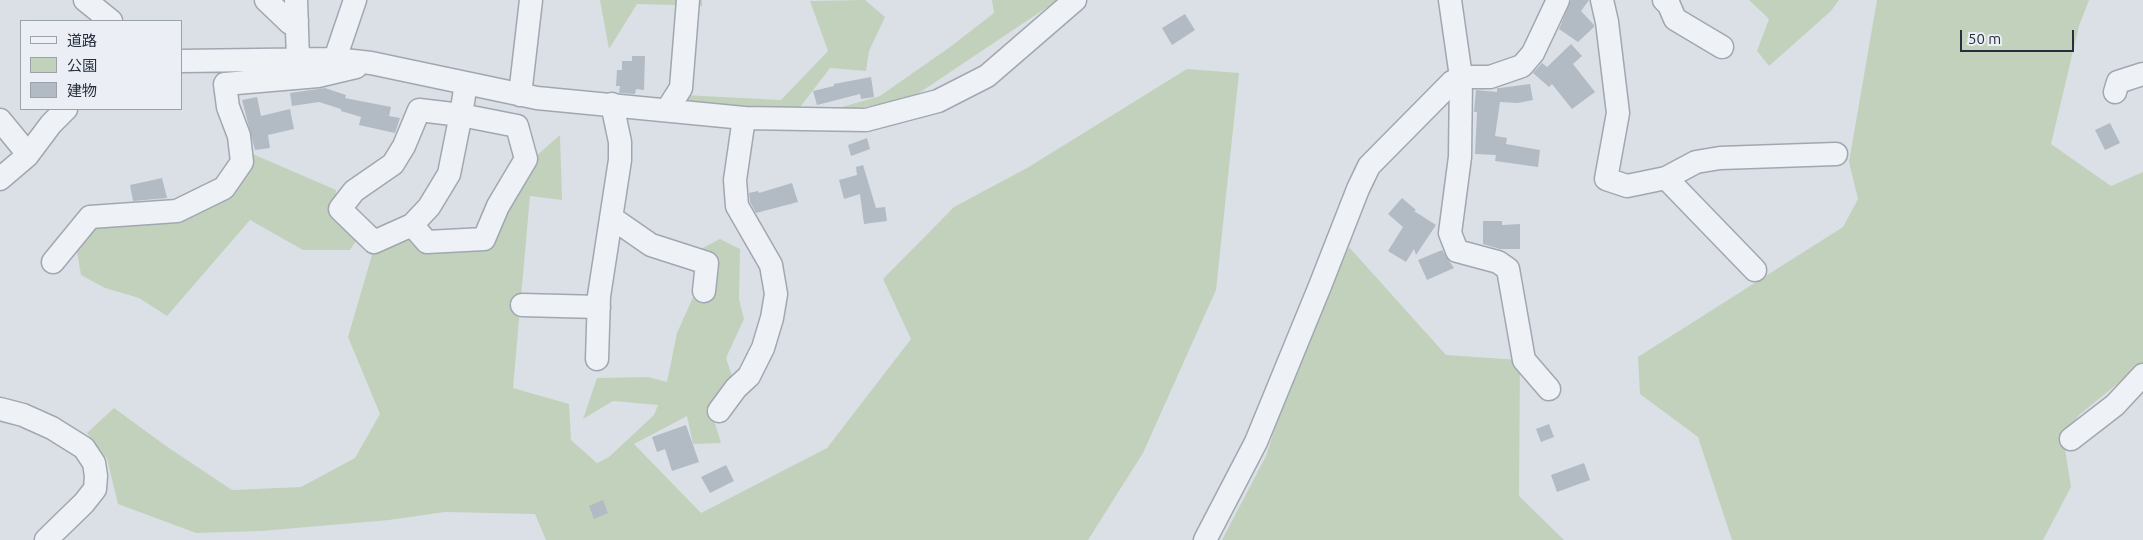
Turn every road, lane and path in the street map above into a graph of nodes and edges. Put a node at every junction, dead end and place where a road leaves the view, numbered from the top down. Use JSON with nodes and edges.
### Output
{"nodes":[{"id":1,"x":85,"y":0,"type":"edge"},
{"id":2,"x":266,"y":0,"type":"edge"},
{"id":3,"x":355,"y":0,"type":"edge"},
{"id":4,"x":530,"y":0,"type":"edge"},
{"id":5,"x":688,"y":0,"type":"edge"},
{"id":6,"x":1075,"y":0,"type":"edge"},
{"id":7,"x":1450,"y":0,"type":"edge"},
{"id":8,"x":1558,"y":0,"type":"edge"},
{"id":9,"x":1602,"y":0,"type":"edge"},
{"id":10,"x":1666,"y":3,"type":"edge"},
{"id":11,"x":297,"y":11,"type":"edge"},
{"id":12,"x":109,"y":20,"type":"edge"},
{"id":13,"x":1722,"y":47,"type":"dead end"},
{"id":14,"x":298,"y":59,"type":"junction"},
{"id":15,"x":335,"y":59,"type":"junction"},
{"id":16,"x":182,"y":60,"type":"edge"},
{"id":17,"x":371,"y":64,"type":"junction"},
{"id":18,"x":2143,"y":74,"type":"edge"},
{"id":19,"x":1461,"y":77,"type":"junction"},
{"id":20,"x":466,"y":84,"type":"junction"},
{"id":21,"x":2115,"y":92,"type":"dead end"},
{"id":22,"x":517,"y":94,"type":"junction"},
{"id":23,"x":612,"y":104,"type":"junction"},
{"id":24,"x":65,"y":110,"type":"edge"},
{"id":25,"x":667,"y":110,"type":"junction"},
{"id":26,"x":461,"y":115,"type":"junction"},
{"id":27,"x":744,"y":118,"type":"junction"},
{"id":28,"x":0,"y":120,"type":"edge"},
{"id":29,"x":508,"y":124,"type":"junction"},
{"id":30,"x":28,"y":154,"type":"junction"},
{"id":31,"x":1836,"y":154,"type":"dead end"},
{"id":32,"x":1666,"y":178,"type":"junction"},
{"id":33,"x":0,"y":180,"type":"edge"},
{"id":34,"x":612,"y":218,"type":"junction"},
{"id":35,"x":412,"y":225,"type":"junction"},
{"id":36,"x":53,"y":262,"type":"dead end"},
{"id":37,"x":1755,"y":270,"type":"dead end"},
{"id":38,"x":704,"y":292,"type":"dead end"},
{"id":39,"x":522,"y":305,"type":"dead end"},
{"id":40,"x":599,"y":307,"type":"junction"},
{"id":41,"x":597,"y":359,"type":"dead end"},
{"id":42,"x":2143,"y":375,"type":"edge"},
{"id":43,"x":1549,"y":389,"type":"dead end"},
{"id":44,"x":0,"y":409,"type":"edge"},
{"id":45,"x":719,"y":411,"type":"dead end"},
{"id":46,"x":2071,"y":439,"type":"dead end"},
{"id":47,"x":46,"y":540,"type":"edge"},
{"id":48,"x":1205,"y":540,"type":"edge"}],
"edges":[{"from":1,"to":12,"type":"street"},
{"from":2,"to":11,"type":"street"},
{"from":3,"to":15,"type":"street"},
{"from":4,"to":22,"type":"street"},
{"from":5,"to":25,"type":"street"},
{"from":6,"to":27,"type":"street"},
{"from":7,"to":19,"type":"street"},
{"from":8,"to":19,"type":"street"},
{"from":9,"to":32,"type":"street"},
{"from":10,"to":13,"type":"street"},
{"from":11,"to":14,"type":"street"},
{"from":14,"to":15,"type":"street"},
{"from":14,"to":16,"type":"street"},
{"from":15,"to":17,"type":"street"},
{"from":17,"to":20,"type":"street"},
{"from":17,"to":36,"type":"street"},
{"from":18,"to":21,"type":"street"},
{"from":19,"to":43,"type":"street"},
{"from":19,"to":48,"type":"street"},
{"from":20,"to":22,"type":"street"},
{"from":20,"to":26,"type":"street"},
{"from":22,"to":23,"type":"street"},
{"from":22,"to":29,"type":"street"},
{"from":23,"to":25,"type":"street"},
{"from":23,"to":34,"type":"street"},
{"from":24,"to":30,"type":"street"},
{"from":25,"to":27,"type":"street"},
{"from":26,"to":29,"type":"street"},
{"from":26,"to":35,"type":"street"},
{"from":26,"to":35,"type":"street"},
{"from":27,"to":45,"type":"street"},
{"from":28,"to":30,"type":"street"},
{"from":29,"to":35,"type":"street"},
{"from":30,"to":33,"type":"street"},
{"from":31,"to":32,"type":"street"},
{"from":32,"to":37,"type":"street"},
{"from":34,"to":38,"type":"street"},
{"from":34,"to":40,"type":"street"},
{"from":39,"to":40,"type":"street"},
{"from":40,"to":41,"type":"street"},
{"from":42,"to":46,"type":"street"},
{"from":44,"to":47,"type":"street"}]}
